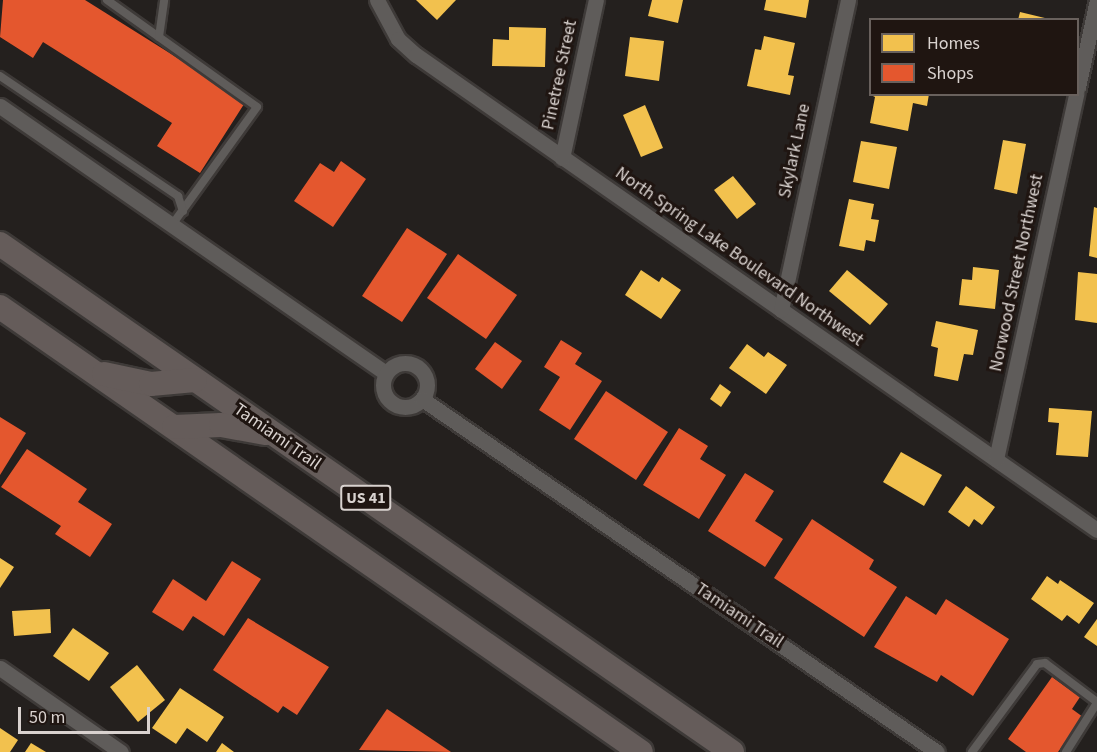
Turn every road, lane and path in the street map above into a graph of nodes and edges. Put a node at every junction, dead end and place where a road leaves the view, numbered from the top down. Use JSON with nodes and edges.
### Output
{"nodes":[{"id":1,"x":107,"y":0,"type":"edge"},
{"id":2,"x":164,"y":0,"type":"edge"},
{"id":3,"x":377,"y":0,"type":"edge"},
{"id":4,"x":596,"y":0,"type":"edge"},
{"id":5,"x":848,"y":0,"type":"edge"},
{"id":6,"x":1097,"y":0,"type":"edge"},
{"id":7,"x":159,"y":37,"type":"junction"},
{"id":8,"x":0,"y":76,"type":"edge"},
{"id":9,"x":1079,"y":78,"type":"edge"},
{"id":10,"x":1076,"y":96,"type":"edge"},
{"id":11,"x":0,"y":106,"type":"edge"},
{"id":12,"x":562,"y":158,"type":"junction"},
{"id":13,"x":183,"y":211,"type":"junction"},
{"id":14,"x":172,"y":225,"type":"junction"},
{"id":15,"x":0,"y":244,"type":"edge"},
{"id":16,"x":0,"y":307,"type":"edge"},
{"id":17,"x":781,"y":310,"type":"junction"},
{"id":18,"x":93,"y":371,"type":"junction"},
{"id":19,"x":386,"y":373,"type":"junction"},
{"id":20,"x":195,"y":380,"type":"junction"},
{"id":21,"x":422,"y":399,"type":"junction"},
{"id":22,"x":174,"y":427,"type":"junction"},
{"id":23,"x":274,"y":435,"type":"junction"},
{"id":24,"x":996,"y":459,"type":"junction"},
{"id":25,"x":1097,"y":530,"type":"edge"},
{"id":26,"x":0,"y":668,"type":"edge"},
{"id":27,"x":1097,"y":702,"type":"edge"},
{"id":28,"x":121,"y":752,"type":"edge"},
{"id":29,"x":641,"y":752,"type":"edge"},
{"id":30,"x":732,"y":752,"type":"edge"},
{"id":31,"x":937,"y":752,"type":"edge"},
{"id":32,"x":972,"y":752,"type":"edge"},
{"id":33,"x":1066,"y":752,"type":"edge"}],
"edges":[{"from":1,"to":7,"type":"lane"},
{"from":2,"to":7,"type":"lane"},
{"from":3,"to":12,"type":"street","name":"North Spring Lake Boulevard Northwest"},
{"from":4,"to":12,"type":"street","name":"Pinetree Street"},
{"from":5,"to":17,"type":"street","name":"Skylark Lane"},
{"from":6,"to":9,"type":"street"},
{"from":7,"to":13,"type":"lane"},
{"from":8,"to":13,"type":"lane"},
{"from":10,"to":24,"type":"street","name":"Norwood Street Northwest"},
{"from":11,"to":14,"type":"street"},
{"from":12,"to":17,"type":"street","name":"North Spring Lake Boulevard Northwest"},
{"from":13,"to":14,"type":"lane"},
{"from":14,"to":19,"type":"street"},
{"from":15,"to":20,"type":"main road","name":"Tamiami Trail","number":"US 41"},
{"from":16,"to":18,"type":"main road","number":"US 41"},
{"from":17,"to":24,"type":"street","name":"North Spring Lake Boulevard Northwest"},
{"from":18,"to":20,"type":"main road"},
{"from":18,"to":22,"type":"main road","number":"US 41"},
{"from":19,"to":21,"type":"street"},
{"from":19,"to":21,"type":"street"},
{"from":20,"to":23,"type":"main road","name":"Tamiami Trail","number":"US 41"},
{"from":21,"to":31,"type":"street","name":"Tamiami Trail"},
{"from":22,"to":23,"type":"main road"},
{"from":22,"to":29,"type":"main road","number":"US 41"},
{"from":23,"to":30,"type":"main road","name":"Tamiami Trail","number":"US 41"},
{"from":24,"to":25,"type":"street","name":"North Spring Lake Boulevard Northwest"},
{"from":26,"to":28,"type":"street"},
{"from":27,"to":32,"type":"lane"},
{"from":27,"to":33,"type":"lane"}]}
